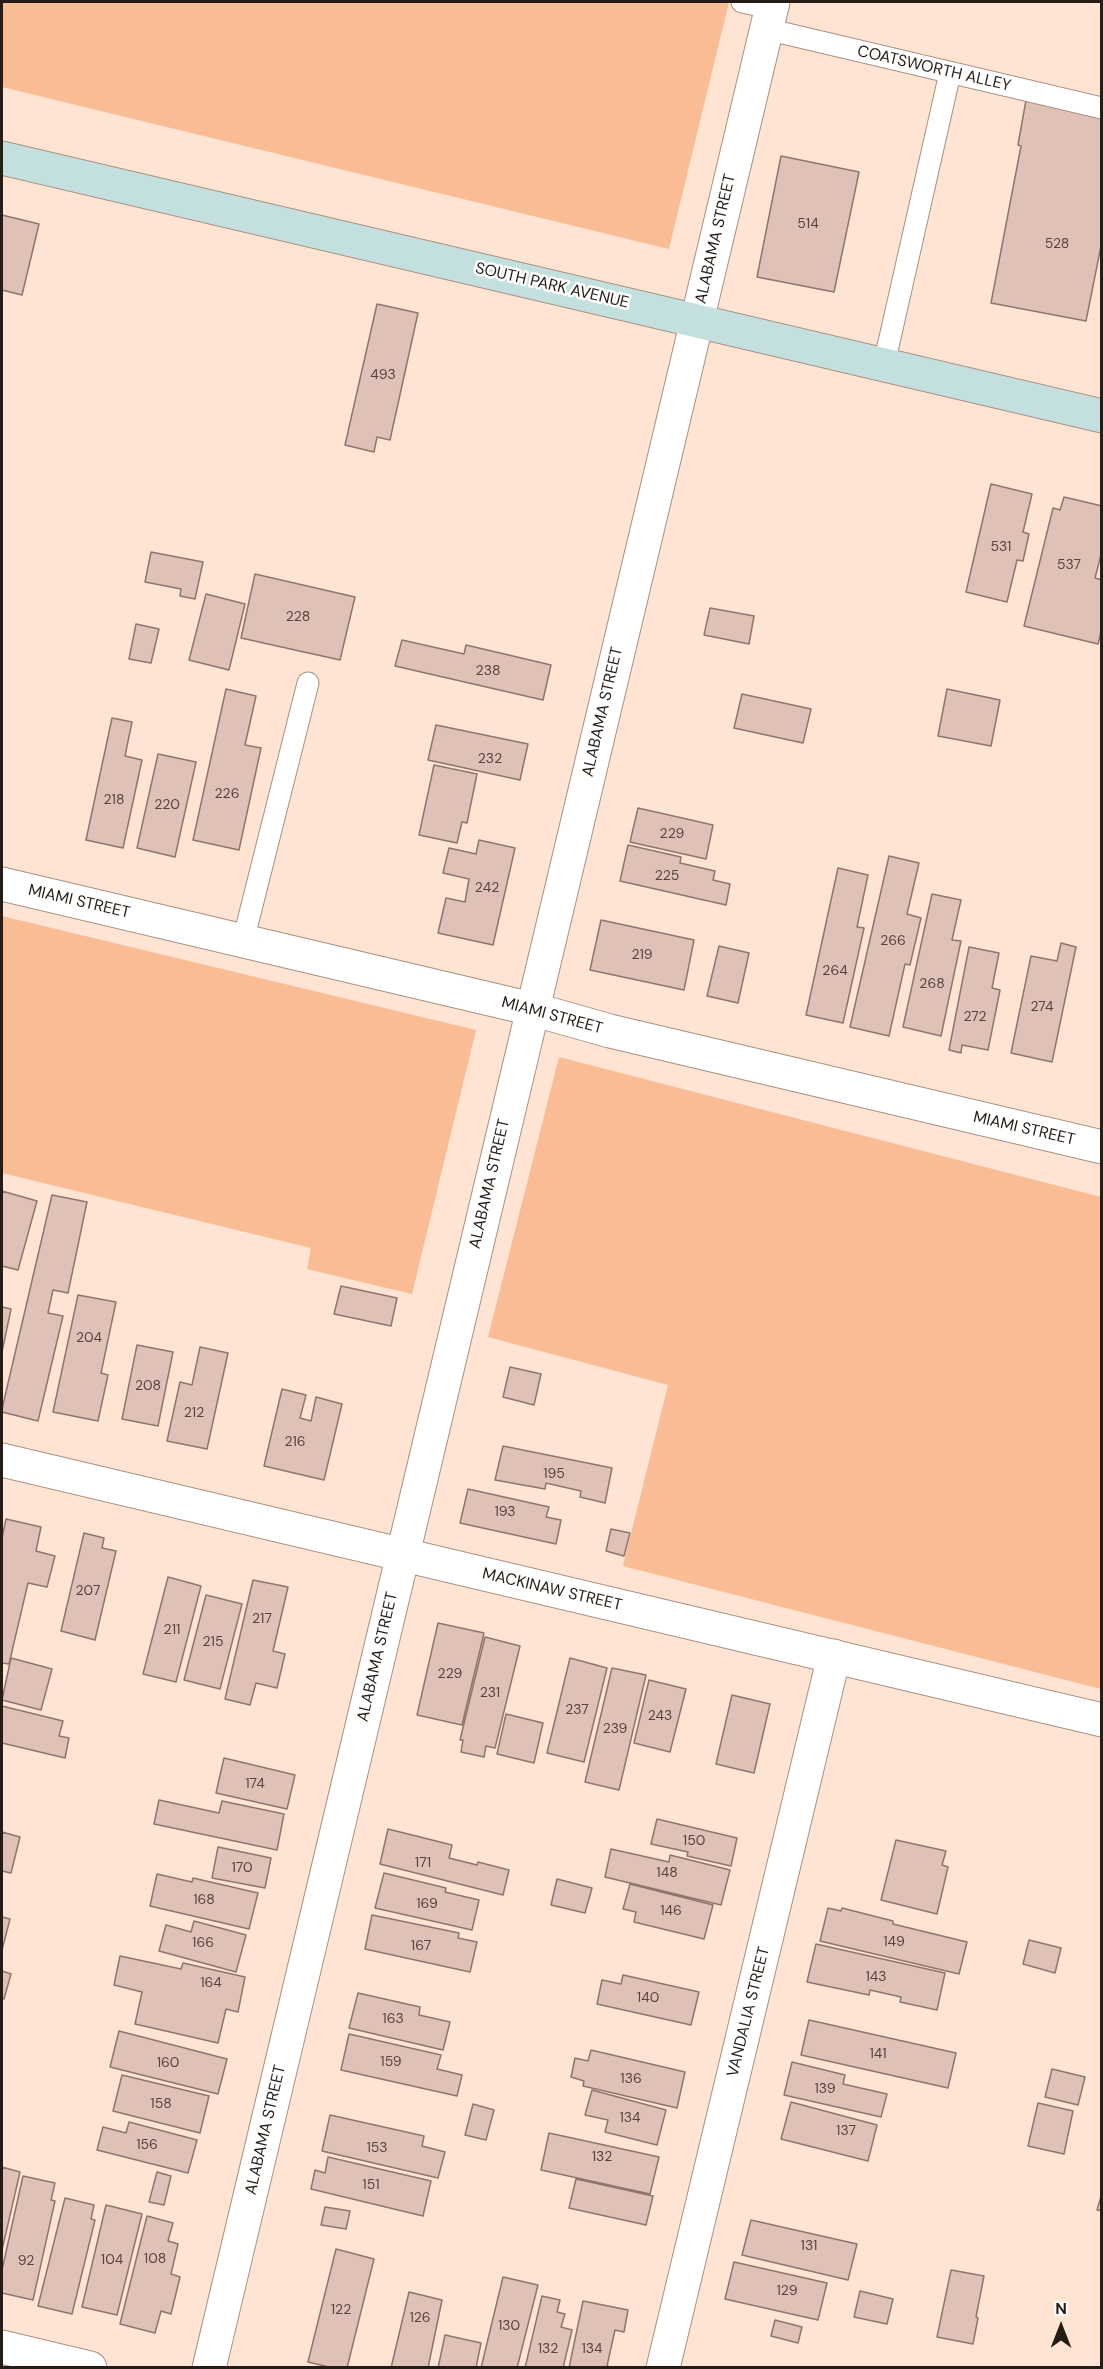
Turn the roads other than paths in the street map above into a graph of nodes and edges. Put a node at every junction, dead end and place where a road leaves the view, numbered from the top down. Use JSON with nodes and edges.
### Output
{"nodes":[{"id":1,"x":763,"y":10,"type":"edge"},
{"id":2,"x":950,"y":73,"type":"junction"},
{"id":3,"x":1101,"y":108,"type":"edge"},
{"id":4,"x":2,"y":158,"type":"edge"},
{"id":5,"x":697,"y":321,"type":"junction"},
{"id":6,"x":884,"y":364,"type":"junction"},
{"id":7,"x":1101,"y":416,"type":"edge"},
{"id":8,"x":308,"y":683,"type":"dead end"},
{"id":9,"x":2,"y":884,"type":"edge"},
{"id":10,"x":243,"y":941,"type":"junction"},
{"id":11,"x":532,"y":1009,"type":"junction"},
{"id":12,"x":1101,"y":1147,"type":"edge"},
{"id":13,"x":2,"y":1460,"type":"edge"},
{"id":14,"x":402,"y":1554,"type":"junction"},
{"id":15,"x":834,"y":1656,"type":"junction"},
{"id":16,"x":1101,"y":1720,"type":"edge"},
{"id":17,"x":2,"y":2347,"type":"edge"},
{"id":18,"x":90,"y":2367,"type":"edge"},
{"id":19,"x":209,"y":2367,"type":"edge"},
{"id":20,"x":663,"y":2367,"type":"edge"}],
"edges":[{"from":1,"to":2,"type":"lane","name":"COATSWORTH ALLEY"},
{"from":1,"to":5,"type":"street","name":"ALABAMA STREET"},
{"from":2,"to":3,"type":"lane","name":"COATSWORTH ALLEY"},
{"from":2,"to":6,"type":"lane"},
{"from":4,"to":5,"type":"street","name":"SOUTH PARK AVENUE"},
{"from":5,"to":6,"type":"street","name":"SOUTH PARK AVENUE"},
{"from":5,"to":11,"type":"street","name":"ALABAMA STREET"},
{"from":6,"to":7,"type":"street","name":"SOUTH PARK AVENUE"},
{"from":8,"to":10,"type":"lane"},
{"from":9,"to":10,"type":"street","name":"MIAMI STREET"},
{"from":10,"to":11,"type":"street","name":"MIAMI STREET"},
{"from":11,"to":12,"type":"street","name":"MIAMI STREET"},
{"from":11,"to":14,"type":"street","name":"ALABAMA STREET"},
{"from":13,"to":14,"type":"street","name":"MACKINAW STREET"},
{"from":14,"to":15,"type":"street","name":"MACKINAW STREET"},
{"from":14,"to":19,"type":"street","name":"ALABAMA STREET"},
{"from":15,"to":16,"type":"street","name":"MACKINAW STREET"},
{"from":15,"to":20,"type":"street","name":"VANDALIA STREET"},
{"from":17,"to":18,"type":"street"}]}
